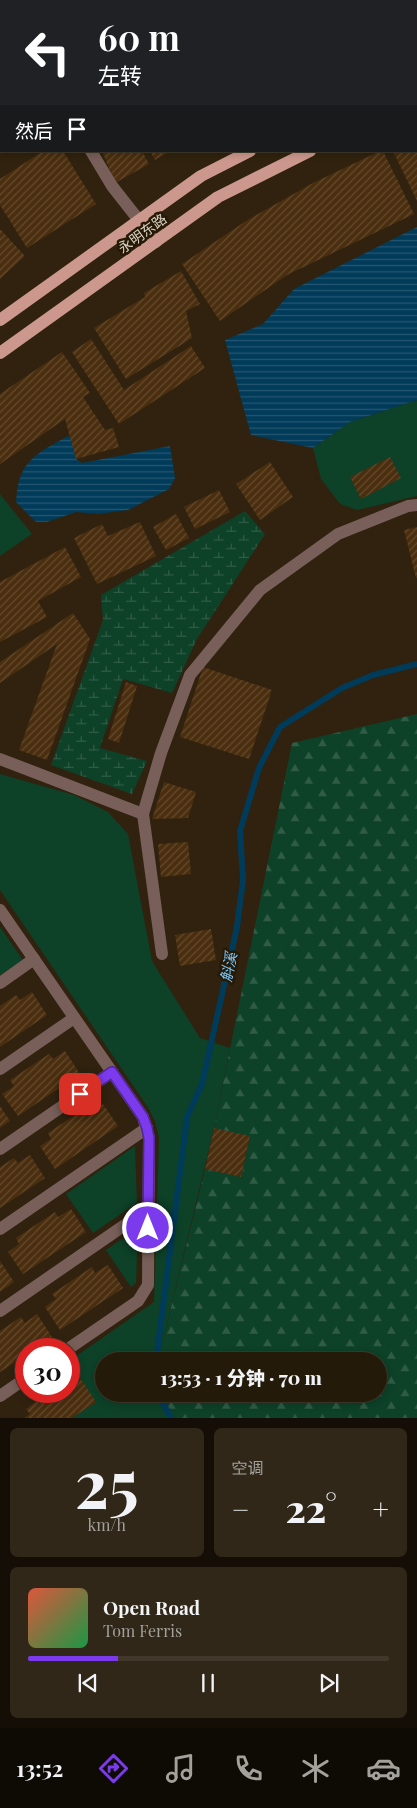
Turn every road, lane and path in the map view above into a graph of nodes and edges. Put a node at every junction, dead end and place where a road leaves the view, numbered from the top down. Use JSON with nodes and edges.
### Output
{"nodes":[{"id":1,"x":92,"y":152,"type":"edge"},
{"id":2,"x":248,"y":152,"type":"edge"},
{"id":3,"x":308,"y":152,"type":"edge"},
{"id":4,"x":139,"y":220,"type":"junction"},
{"id":5,"x":156,"y":242,"type":"junction"},
{"id":6,"x":0,"y":320,"type":"edge"},
{"id":7,"x":0,"y":354,"type":"edge"},
{"id":8,"x":417,"y":505,"type":"edge"},
{"id":9,"x":0,"y":759,"type":"edge"},
{"id":10,"x":143,"y":814,"type":"junction"},
{"id":11,"x":0,"y":910,"type":"edge"},
{"id":12,"x":162,"y":954,"type":"dead end"},
{"id":13,"x":34,"y":959,"type":"junction"},
{"id":14,"x":0,"y":983,"type":"edge"},
{"id":15,"x":74,"y":1018,"type":"junction"},
{"id":16,"x":0,"y":1070,"type":"edge"},
{"id":17,"x":112,"y":1072,"type":"junction"},
{"id":18,"x":147,"y":1128,"type":"junction"},
{"id":19,"x":0,"y":1149,"type":"edge"},
{"id":20,"x":148,"y":1209,"type":"junction"},
{"id":21,"x":0,"y":1229,"type":"edge"},
{"id":22,"x":0,"y":1311,"type":"edge"},
{"id":23,"x":80,"y":1340,"type":"edge"},
{"id":24,"x":15,"y":1386,"type":"edge"},
{"id":25,"x":0,"y":1396,"type":"edge"}],
"edges":[{"from":1,"to":4,"type":"street"},
{"from":2,"to":4,"type":"main road","name":"永明东路"},
{"from":3,"to":5,"type":"main road","name":"永明东路"},
{"from":4,"to":5,"type":"street"},
{"from":4,"to":6,"type":"main road","name":"永明东路"},
{"from":5,"to":7,"type":"main road","name":"永明东路"},
{"from":8,"to":10,"type":"street"},
{"from":9,"to":10,"type":"street"},
{"from":10,"to":12,"type":"street"},
{"from":11,"to":13,"type":"street"},
{"from":13,"to":14,"type":"street"},
{"from":13,"to":15,"type":"street"},
{"from":15,"to":16,"type":"street"},
{"from":15,"to":17,"type":"street"},
{"from":17,"to":18,"type":"street"},
{"from":17,"to":19,"type":"street"},
{"from":18,"to":20,"type":"street"},
{"from":18,"to":21,"type":"street"},
{"from":20,"to":22,"type":"street"},
{"from":20,"to":23,"type":"street"},
{"from":24,"to":25,"type":"street"}]}
